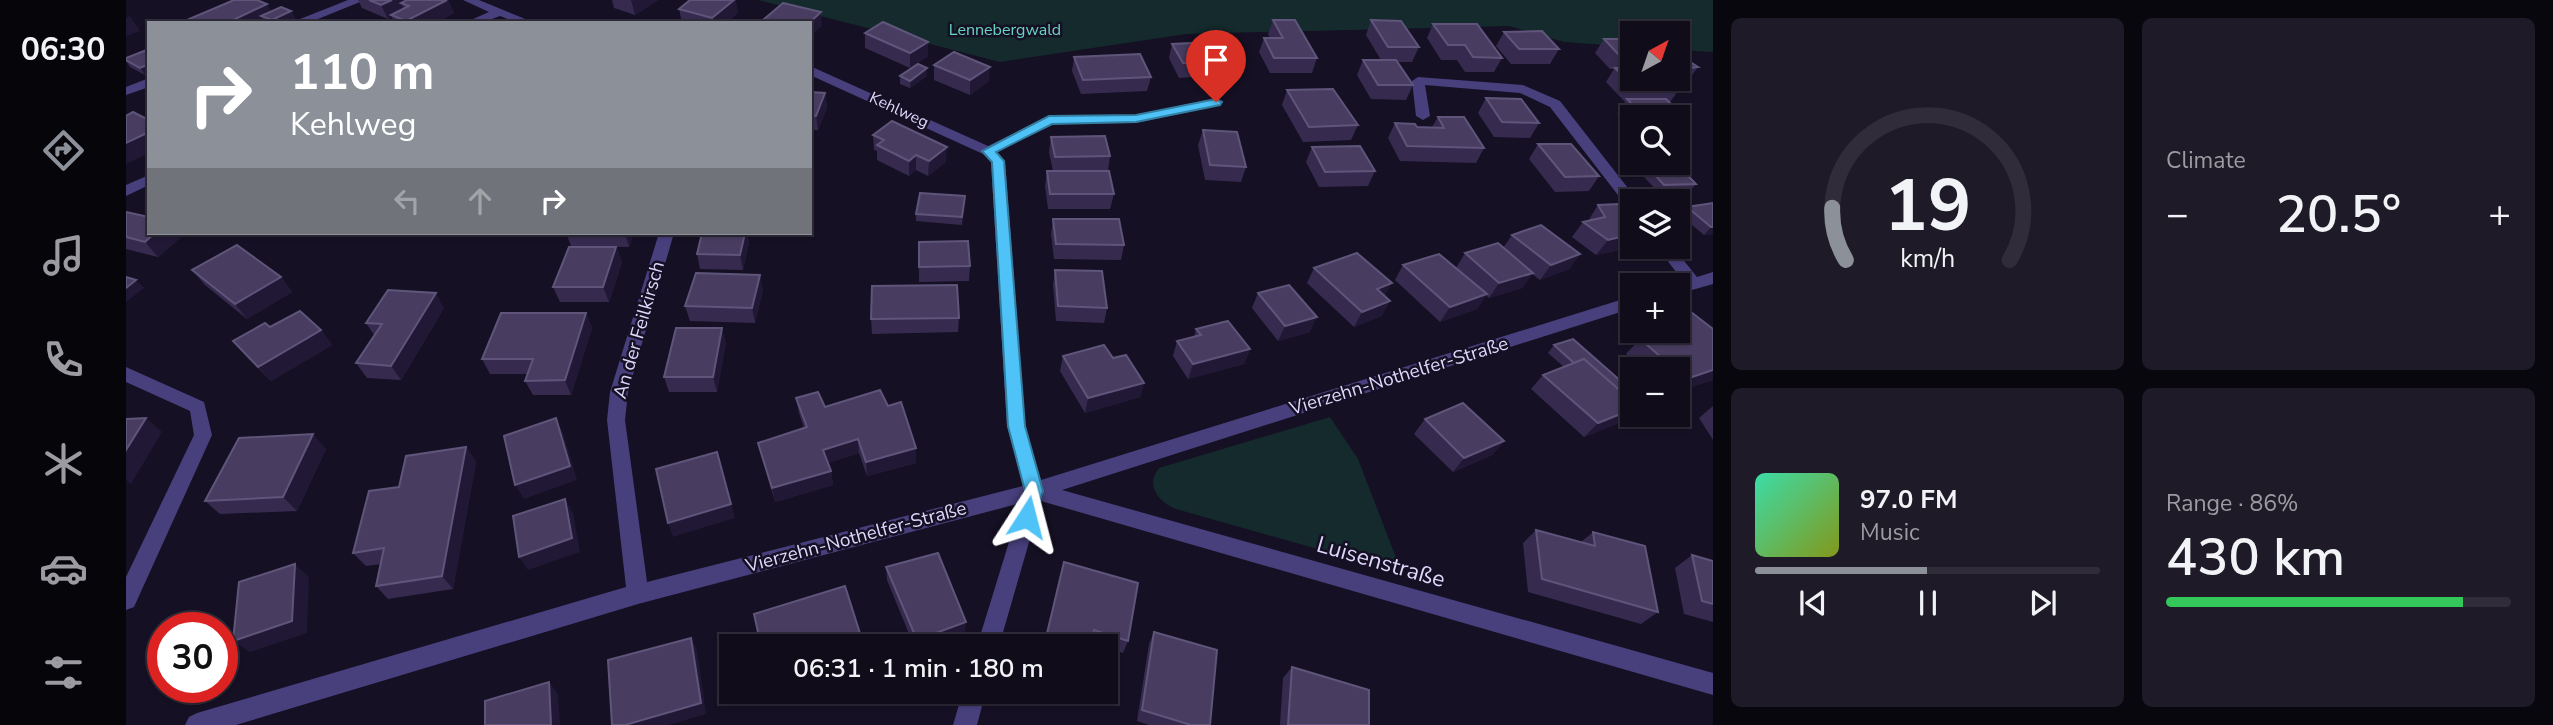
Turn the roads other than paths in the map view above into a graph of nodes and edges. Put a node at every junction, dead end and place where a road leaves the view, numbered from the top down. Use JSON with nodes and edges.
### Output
{"nodes":[{"id":1,"x":359,"y":0,"type":"edge"},
{"id":2,"x":469,"y":0,"type":"edge"},
{"id":3,"x":499,"y":12,"type":"junction"},
{"id":4,"x":301,"y":21,"type":"edge"},
{"id":5,"x":475,"y":21,"type":"edge"},
{"id":6,"x":524,"y":21,"type":"edge"},
{"id":7,"x":812,"y":71,"type":"edge"},
{"id":8,"x":147,"y":83,"type":"edge"},
{"id":9,"x":126,"y":91,"type":"edge"},
{"id":10,"x":1216,"y":102,"type":"dead end"},
{"id":11,"x":1423,"y":116,"type":"dead end"},
{"id":12,"x":988,"y":151,"type":"junction"},
{"id":13,"x":147,"y":179,"type":"edge"},
{"id":14,"x":1621,"y":189,"type":"edge"},
{"id":15,"x":126,"y":191,"type":"edge"},
{"id":16,"x":665,"y":235,"type":"edge"},
{"id":17,"x":1713,"y":278,"type":"edge"},
{"id":18,"x":1690,"y":284,"type":"edge"},
{"id":19,"x":1620,"y":306,"type":"edge"},
{"id":20,"x":126,"y":374,"type":"edge"},
{"id":21,"x":1034,"y":491,"type":"junction"},
{"id":22,"x":638,"y":594,"type":"junction"},
{"id":23,"x":126,"y":600,"type":"edge"},
{"id":24,"x":992,"y":634,"type":"edge"},
{"id":25,"x":1713,"y":684,"type":"edge"},
{"id":26,"x":971,"y":704,"type":"edge"},
{"id":27,"x":197,"y":725,"type":"edge"},
{"id":28,"x":965,"y":725,"type":"edge"}],
"edges":[{"from":1,"to":4,"type":"street"},
{"from":2,"to":3,"type":"street"},
{"from":3,"to":5,"type":"street"},
{"from":3,"to":6,"type":"street"},
{"from":7,"to":12,"type":"street","name":"Kehlweg"},
{"from":8,"to":9,"type":"street"},
{"from":10,"to":12,"type":"street"},
{"from":11,"to":14,"type":"street"},
{"from":12,"to":21,"type":"street"},
{"from":13,"to":15,"type":"street"},
{"from":16,"to":22,"type":"street","name":"An der Feilkirsch"},
{"from":17,"to":18,"type":"street"},
{"from":19,"to":21,"type":"street","name":"Vierzehn-Nothelfer-Straße"},
{"from":20,"to":23,"type":"street"},
{"from":21,"to":22,"type":"street","name":"Vierzehn-Nothelfer-Straße"},
{"from":21,"to":24,"type":"street"},
{"from":21,"to":25,"type":"street","name":"Luisenstraße"},
{"from":22,"to":27,"type":"street","name":"Vierzehn-Nothelfer-Straße"},
{"from":26,"to":28,"type":"street"}]}
